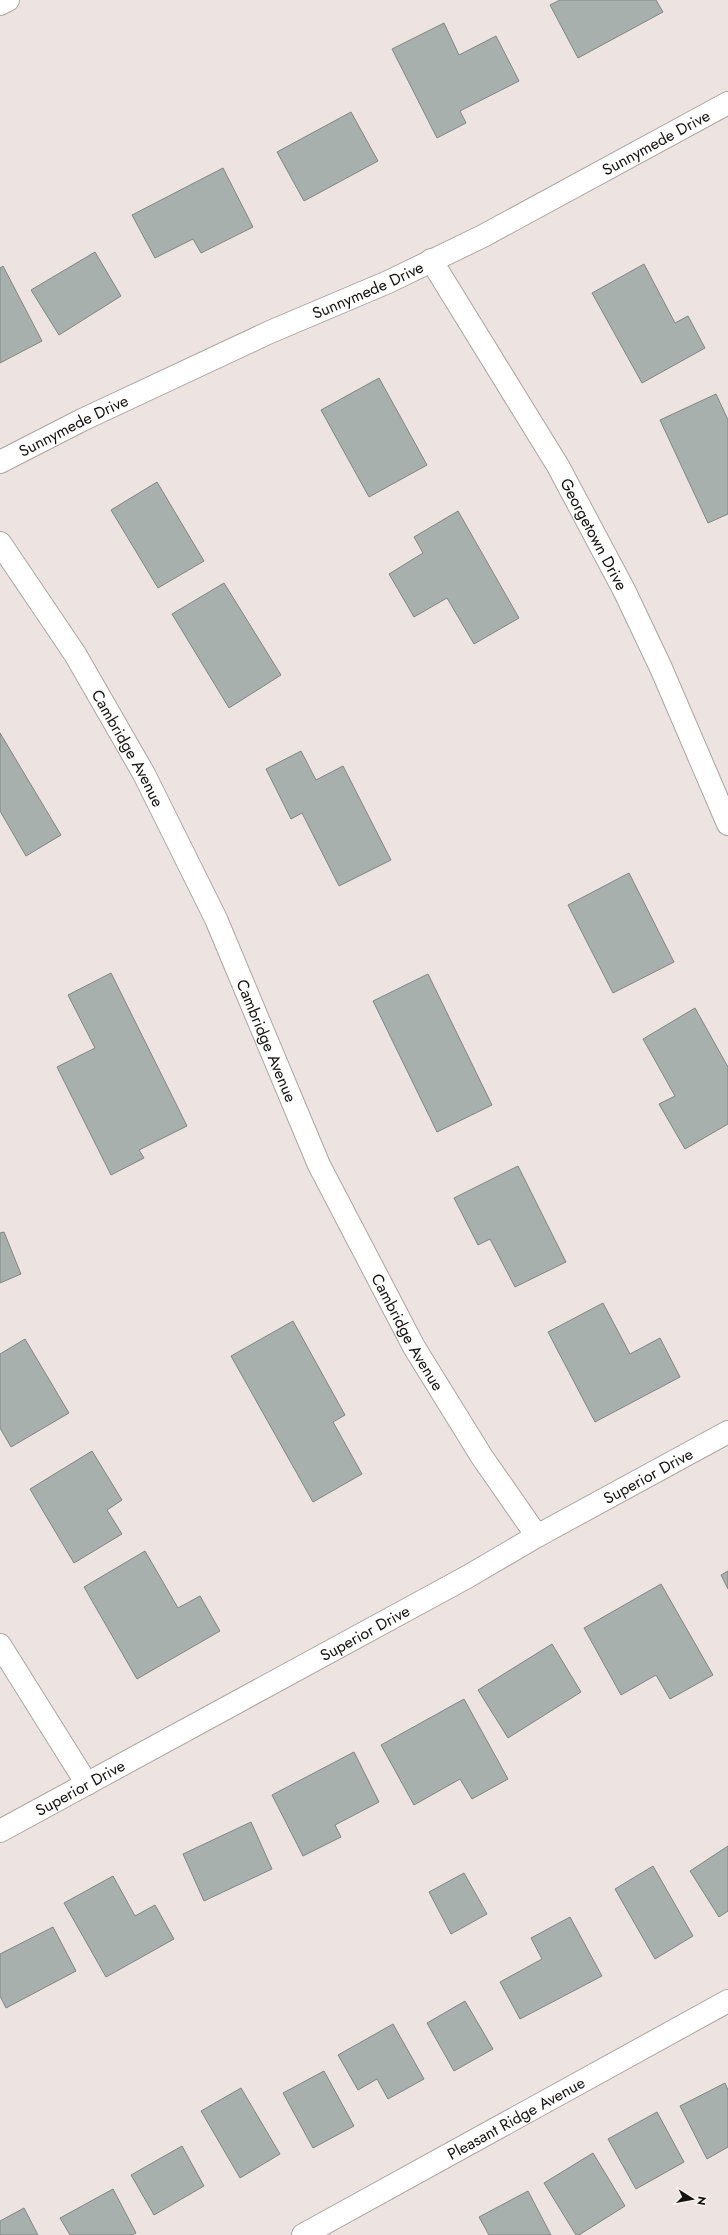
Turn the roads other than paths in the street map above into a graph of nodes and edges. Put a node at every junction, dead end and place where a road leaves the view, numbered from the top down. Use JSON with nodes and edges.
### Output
{"nodes":[{"id":1,"x":8,"y":0,"type":"edge"},
{"id":2,"x":0,"y":4,"type":"edge"},
{"id":3,"x":728,"y":103,"type":"edge"},
{"id":4,"x":431,"y":260,"type":"junction"},
{"id":5,"x":0,"y":462,"type":"edge"},
{"id":6,"x":0,"y":543,"type":"edge"},
{"id":7,"x":728,"y":824,"type":"edge"},
{"id":8,"x":728,"y":1432,"type":"edge"},
{"id":9,"x":538,"y":1536,"type":"junction"},
{"id":10,"x":0,"y":1645,"type":"edge"},
{"id":11,"x":87,"y":1784,"type":"junction"},
{"id":12,"x":0,"y":1831,"type":"edge"},
{"id":13,"x":728,"y":2001,"type":"edge"},
{"id":14,"x":303,"y":2235,"type":"edge"}],
"edges":[{"from":1,"to":2,"type":"street"},
{"from":3,"to":4,"type":"street","name":"Sunnymede Drive"},
{"from":4,"to":5,"type":"street","name":"Sunnymede Drive"},
{"from":4,"to":7,"type":"street","name":"Georgetown Drive"},
{"from":6,"to":9,"type":"street","name":"Cambridge Avenue"},
{"from":8,"to":9,"type":"street","name":"Superior Drive"},
{"from":9,"to":11,"type":"street","name":"Superior Drive"},
{"from":10,"to":11,"type":"street"},
{"from":11,"to":12,"type":"street","name":"Superior Drive"},
{"from":13,"to":14,"type":"street","name":"Pleasant Ridge Avenue"}]}
